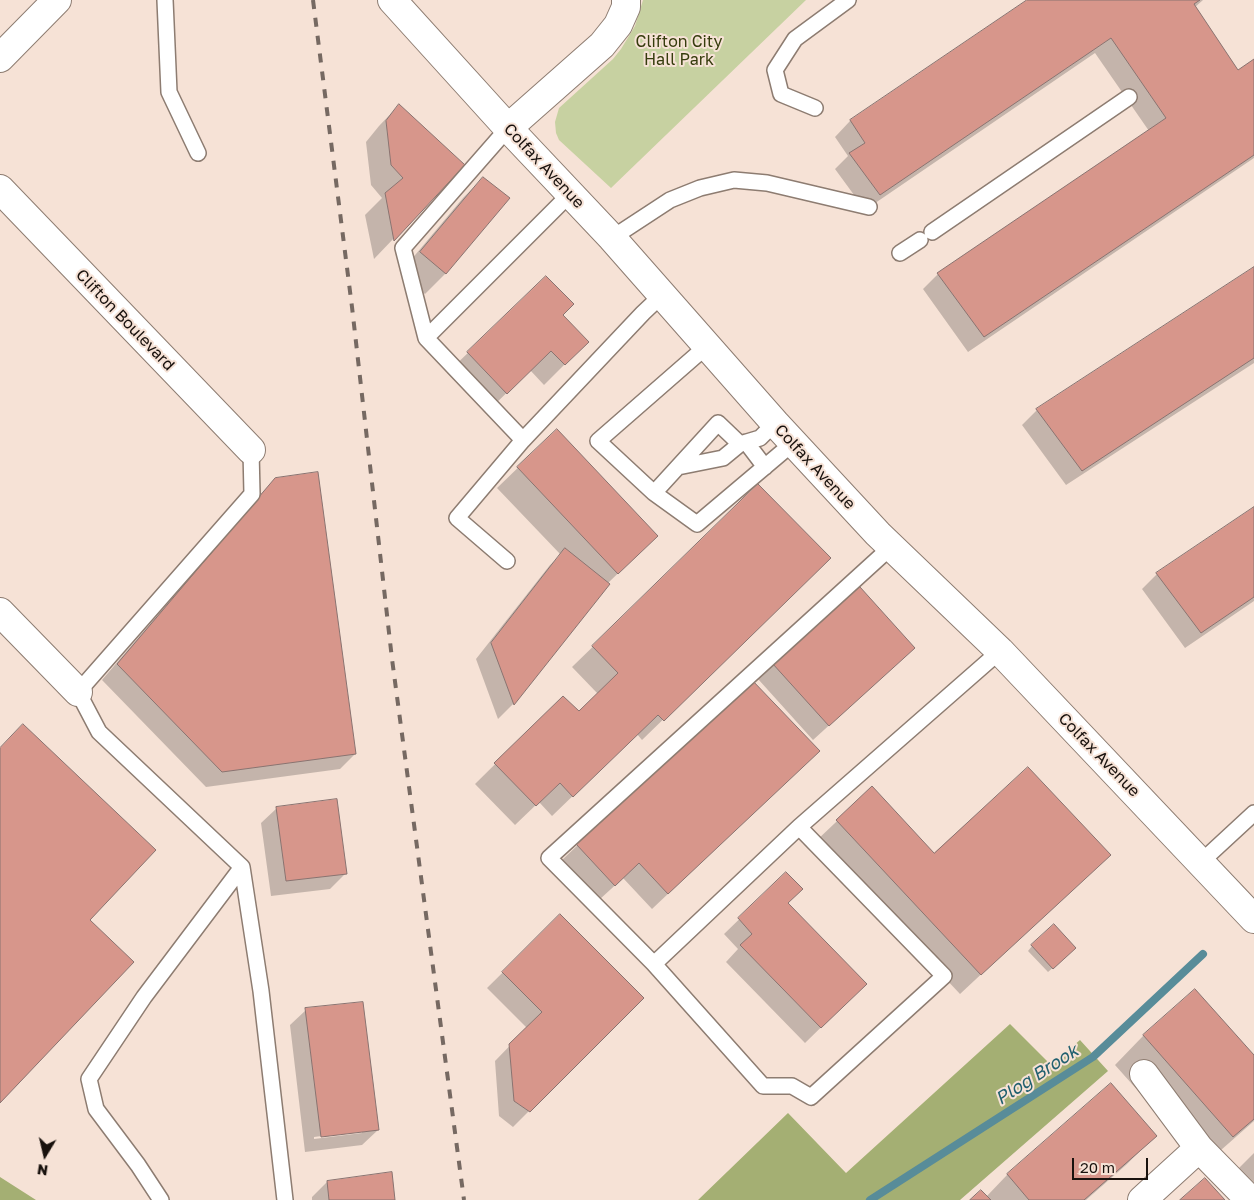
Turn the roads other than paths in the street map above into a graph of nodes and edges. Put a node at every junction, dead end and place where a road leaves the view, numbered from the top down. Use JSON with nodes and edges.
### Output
{"nodes":[{"id":1,"x":57,"y":0,"type":"edge"},
{"id":2,"x":165,"y":0,"type":"edge"},
{"id":3,"x":392,"y":0,"type":"edge"},
{"id":4,"x":626,"y":0,"type":"edge"},
{"id":5,"x":848,"y":0,"type":"edge"},
{"id":6,"x":0,"y":58,"type":"edge"},
{"id":7,"x":1129,"y":97,"type":"dead end"},
{"id":8,"x":815,"y":108,"type":"dead end"},
{"id":9,"x":508,"y":128,"type":"junction"},
{"id":10,"x":198,"y":153,"type":"dead end"},
{"id":11,"x":0,"y":189,"type":"edge"},
{"id":12,"x":570,"y":194,"type":"junction"},
{"id":13,"x":869,"y":207,"type":"dead end"},
{"id":14,"x":612,"y":238,"type":"junction"},
{"id":15,"x":900,"y":253,"type":"dead end"},
{"id":16,"x":662,"y":295,"type":"junction"},
{"id":17,"x":426,"y":338,"type":"junction"},
{"id":18,"x":708,"y":345,"type":"junction"},
{"id":19,"x":774,"y":423,"type":"junction"},
{"id":20,"x":523,"y":440,"type":"junction"},
{"id":21,"x":743,"y":443,"type":"junction"},
{"id":22,"x":793,"y":443,"type":"junction"},
{"id":23,"x":251,"y":450,"type":"joint"},
{"id":24,"x":678,"y":467,"type":"junction"},
{"id":25,"x":765,"y":467,"type":"junction"},
{"id":26,"x":654,"y":493,"type":"junction"},
{"id":27,"x":891,"y":546,"type":"junction"},
{"id":28,"x":506,"y":561,"type":"dead end"},
{"id":29,"x":0,"y":612,"type":"edge"},
{"id":30,"x":1000,"y":651,"type":"junction"},
{"id":31,"x":78,"y":692,"type":"junction"},
{"id":32,"x":1254,"y":812,"type":"edge"},
{"id":33,"x":799,"y":827,"type":"junction"},
{"id":34,"x":1201,"y":862,"type":"junction"},
{"id":35,"x":242,"y":867,"type":"junction"},
{"id":36,"x":1254,"y":919,"type":"edge"},
{"id":37,"x":654,"y":964,"type":"junction"},
{"id":38,"x":1144,"y":1074,"type":"dead end"},
{"id":39,"x":1199,"y":1148,"type":"junction"},
{"id":40,"x":161,"y":1200,"type":"edge"},
{"id":41,"x":285,"y":1200,"type":"edge"},
{"id":42,"x":1142,"y":1200,"type":"edge"},
{"id":43,"x":1250,"y":1200,"type":"edge"}],
"edges":[{"from":1,"to":6,"type":"street"},
{"from":2,"to":10,"type":"lane"},
{"from":3,"to":9,"type":"street","name":"Colfax Avenue"},
{"from":4,"to":9,"type":"street"},
{"from":5,"to":8,"type":"lane"},
{"from":7,"to":15,"type":"lane"},
{"from":9,"to":12,"type":"street","name":"Colfax Avenue"},
{"from":9,"to":17,"type":"lane"},
{"from":11,"to":23,"type":"street","name":"Clifton Boulevard"},
{"from":12,"to":14,"type":"street","name":"Colfax Avenue"},
{"from":12,"to":17,"type":"lane"},
{"from":13,"to":14,"type":"lane"},
{"from":14,"to":16,"type":"street","name":"Colfax Avenue"},
{"from":16,"to":18,"type":"street","name":"Colfax Avenue"},
{"from":16,"to":20,"type":"lane"},
{"from":17,"to":20,"type":"lane"},
{"from":18,"to":19,"type":"street","name":"Colfax Avenue"},
{"from":18,"to":26,"type":"lane"},
{"from":19,"to":21,"type":"lane"},
{"from":19,"to":22,"type":"street","name":"Colfax Avenue"},
{"from":20,"to":28,"type":"lane"},
{"from":21,"to":24,"type":"lane"},
{"from":21,"to":24,"type":"lane"},
{"from":21,"to":25,"type":"lane"},
{"from":22,"to":25,"type":"lane"},
{"from":22,"to":27,"type":"street","name":"Colfax Avenue"},
{"from":23,"to":31,"type":"lane"},
{"from":24,"to":26,"type":"lane"},
{"from":25,"to":26,"type":"lane"},
{"from":27,"to":30,"type":"street","name":"Colfax Avenue"},
{"from":27,"to":37,"type":"lane"},
{"from":29,"to":31,"type":"street"},
{"from":30,"to":33,"type":"lane"},
{"from":30,"to":34,"type":"street","name":"Colfax Avenue"},
{"from":31,"to":35,"type":"lane"},
{"from":32,"to":34,"type":"lane"},
{"from":33,"to":37,"type":"lane"},
{"from":33,"to":37,"type":"lane"},
{"from":34,"to":36,"type":"street","name":"Colfax Avenue"},
{"from":35,"to":40,"type":"lane"},
{"from":35,"to":41,"type":"lane"},
{"from":38,"to":39,"type":"street"},
{"from":39,"to":42,"type":"street"},
{"from":39,"to":43,"type":"street"}]}
